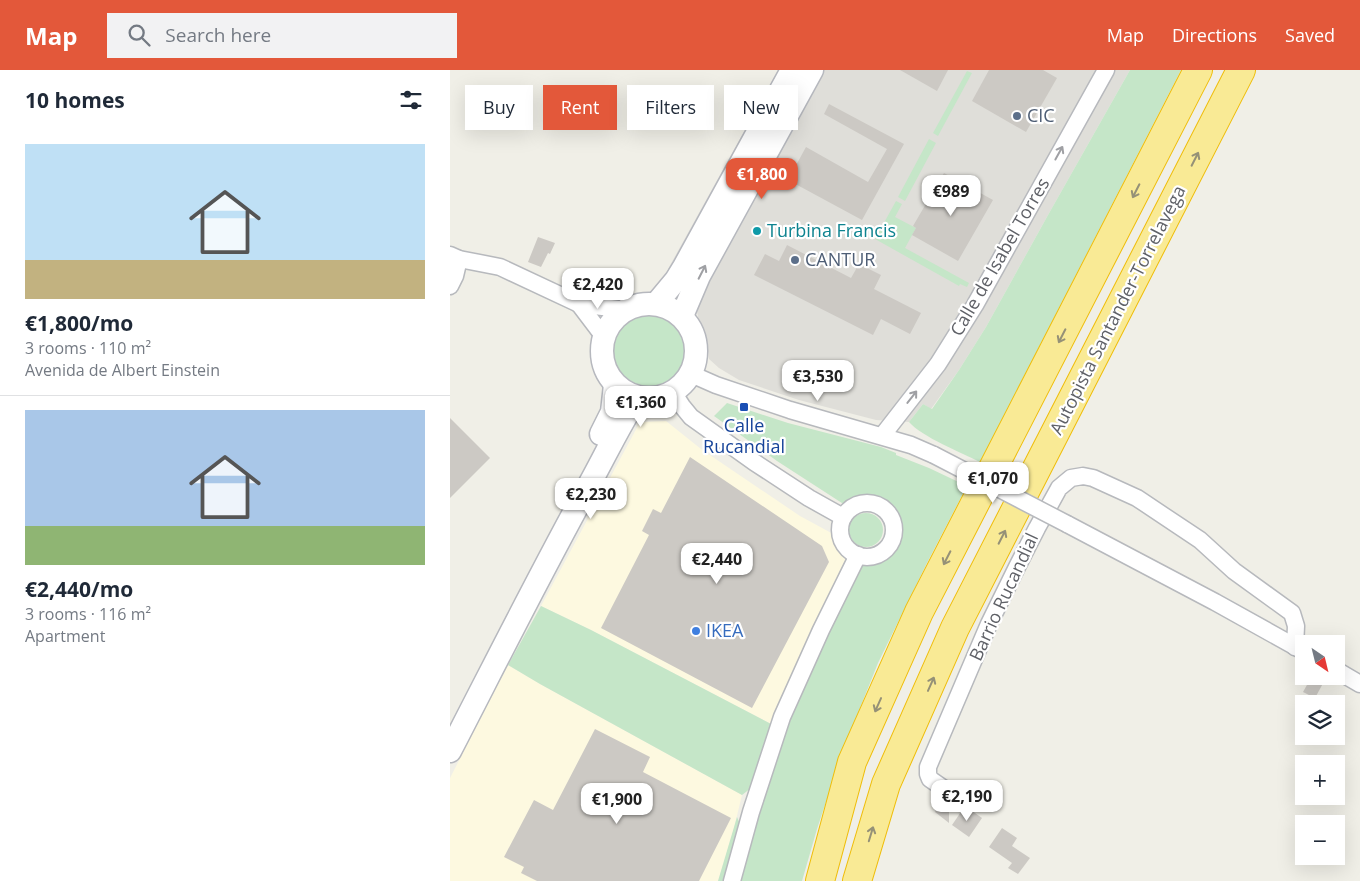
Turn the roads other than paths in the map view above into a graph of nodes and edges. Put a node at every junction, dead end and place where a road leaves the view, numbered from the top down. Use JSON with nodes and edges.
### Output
{"nodes":[{"id":1,"x":792,"y":70,"type":"edge"},
{"id":2,"x":812,"y":70,"type":"edge"},
{"id":3,"x":1106,"y":70,"type":"edge"},
{"id":4,"x":1198,"y":70,"type":"edge"},
{"id":5,"x":1241,"y":70,"type":"edge"},
{"id":6,"x":455,"y":257,"type":"edge"},
{"id":7,"x":450,"y":286,"type":"edge"},
{"id":8,"x":580,"y":304,"type":"junction"},
{"id":9,"x":656,"y":304,"type":"junction"},
{"id":10,"x":626,"y":310,"type":"junction"},
{"id":11,"x":682,"y":316,"type":"junction"},
{"id":12,"x":604,"y":337,"type":"junction"},
{"id":13,"x":691,"y":374,"type":"junction"},
{"id":14,"x":615,"y":385,"type":"junction"},
{"id":15,"x":673,"y":392,"type":"junction"},
{"id":16,"x":637,"y":398,"type":"junction"},
{"id":17,"x":882,"y":436,"type":"junction"},
{"id":18,"x":844,"y":517,"type":"junction"},
{"id":19,"x":858,"y":555,"type":"junction"},
{"id":20,"x":1298,"y":635,"type":"edge"},
{"id":21,"x":1295,"y":647,"type":"edge"},
{"id":22,"x":1345,"y":675,"type":"edge"},
{"id":23,"x":1360,"y":684,"type":"edge"},
{"id":24,"x":450,"y":722,"type":"edge"},
{"id":25,"x":450,"y":751,"type":"edge"},
{"id":26,"x":953,"y":795,"type":"dead end"},
{"id":27,"x":732,"y":881,"type":"edge"},
{"id":28,"x":820,"y":881,"type":"edge"},
{"id":29,"x":857,"y":881,"type":"edge"}],
"edges":[{"from":1,"to":9,"type":"main road"},
{"from":11,"to":2,"type":"main road","one_way":true},
{"from":17,"to":3,"type":"street","name":"Calle de Isabel Torres","one_way":true},
{"from":4,"to":28,"type":"highway","one_way":true},
{"from":29,"to":5,"type":"highway","name":"Autopista Santander-Torrelavega","one_way":true},
{"from":6,"to":7,"type":"street"},
{"from":6,"to":8,"type":"street"},
{"from":8,"to":10,"type":"street"},
{"from":8,"to":12,"type":"street"},
{"from":9,"to":10,"type":"main road"},
{"from":9,"to":11,"type":"main road"},
{"from":10,"to":12,"type":"main road"},
{"from":11,"to":13,"type":"main road"},
{"from":12,"to":14,"type":"main road"},
{"from":13,"to":15,"type":"main road"},
{"from":13,"to":17,"type":"street"},
{"from":14,"to":16,"type":"main road"},
{"from":14,"to":24,"type":"main road"},
{"from":15,"to":16,"type":"main road"},
{"from":15,"to":18,"type":"street"},
{"from":16,"to":25,"type":"main road"},
{"from":17,"to":21,"type":"street","name":"Barrio Rucandial","bridge":true},
{"from":18,"to":19,"type":"street"},
{"from":18,"to":19,"type":"street"},
{"from":19,"to":27,"type":"street"},
{"from":20,"to":26,"type":"street","name":"Barrio Rucandial"},
{"from":22,"to":23,"type":"street"}]}
